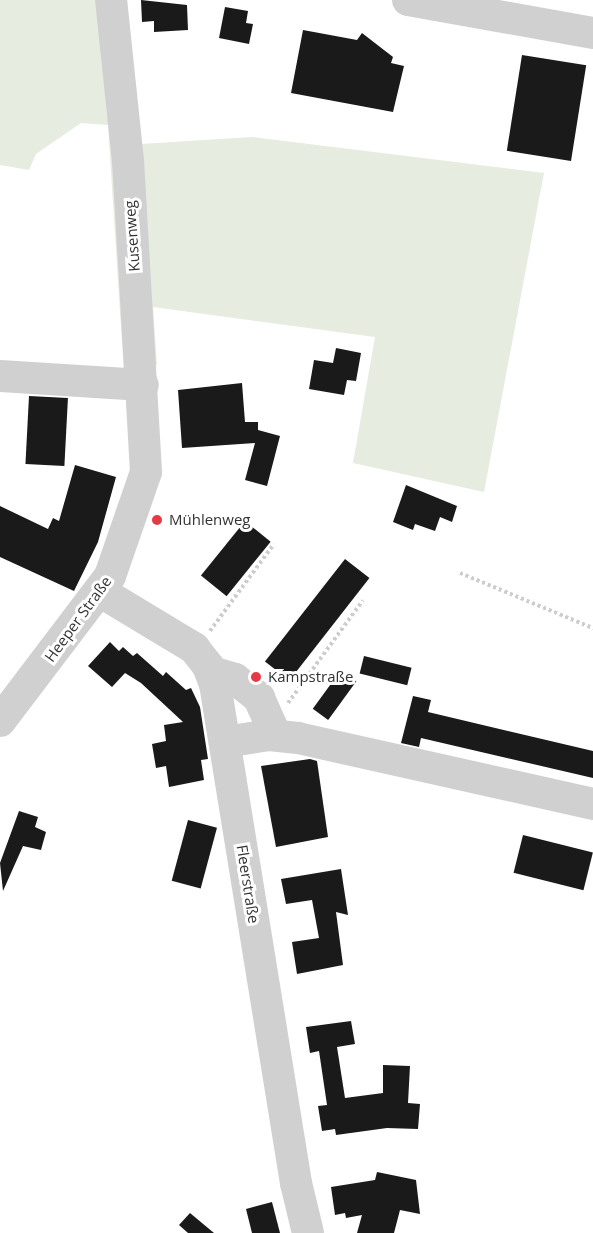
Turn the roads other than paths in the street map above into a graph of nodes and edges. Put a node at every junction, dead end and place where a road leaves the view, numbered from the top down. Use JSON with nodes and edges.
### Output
{"nodes":[{"id":1,"x":111,"y":0,"type":"edge"},
{"id":2,"x":408,"y":0,"type":"edge"},
{"id":3,"x":593,"y":33,"type":"edge"},
{"id":4,"x":0,"y":376,"type":"edge"},
{"id":5,"x":143,"y":385,"type":"junction"},
{"id":6,"x":146,"y":472,"type":"joint"},
{"id":7,"x":101,"y":592,"type":"junction"},
{"id":8,"x":202,"y":660,"type":"junction"},
{"id":9,"x":0,"y":721,"type":"edge"},
{"id":10,"x":269,"y":735,"type":"junction"},
{"id":11,"x":225,"y":742,"type":"junction"},
{"id":12,"x":593,"y":804,"type":"edge"},
{"id":13,"x":308,"y":1233,"type":"edge"}],
"edges":[{"from":1,"to":5,"type":"street","name":"Kusenweg"},
{"from":2,"to":3,"type":"street"},
{"from":4,"to":5,"type":"street"},
{"from":5,"to":6,"type":"street","name":"Kusenweg"},
{"from":6,"to":7,"type":"street","name":"Heeper Straße"},
{"from":7,"to":8,"type":"street"},
{"from":7,"to":9,"type":"street","name":"Heeper Straße"},
{"from":8,"to":10,"type":"street"},
{"from":8,"to":11,"type":"street","name":"Fleerstraße"},
{"from":10,"to":11,"type":"street"},
{"from":10,"to":12,"type":"street"},
{"from":11,"to":13,"type":"street","name":"Fleerstraße"}]}
